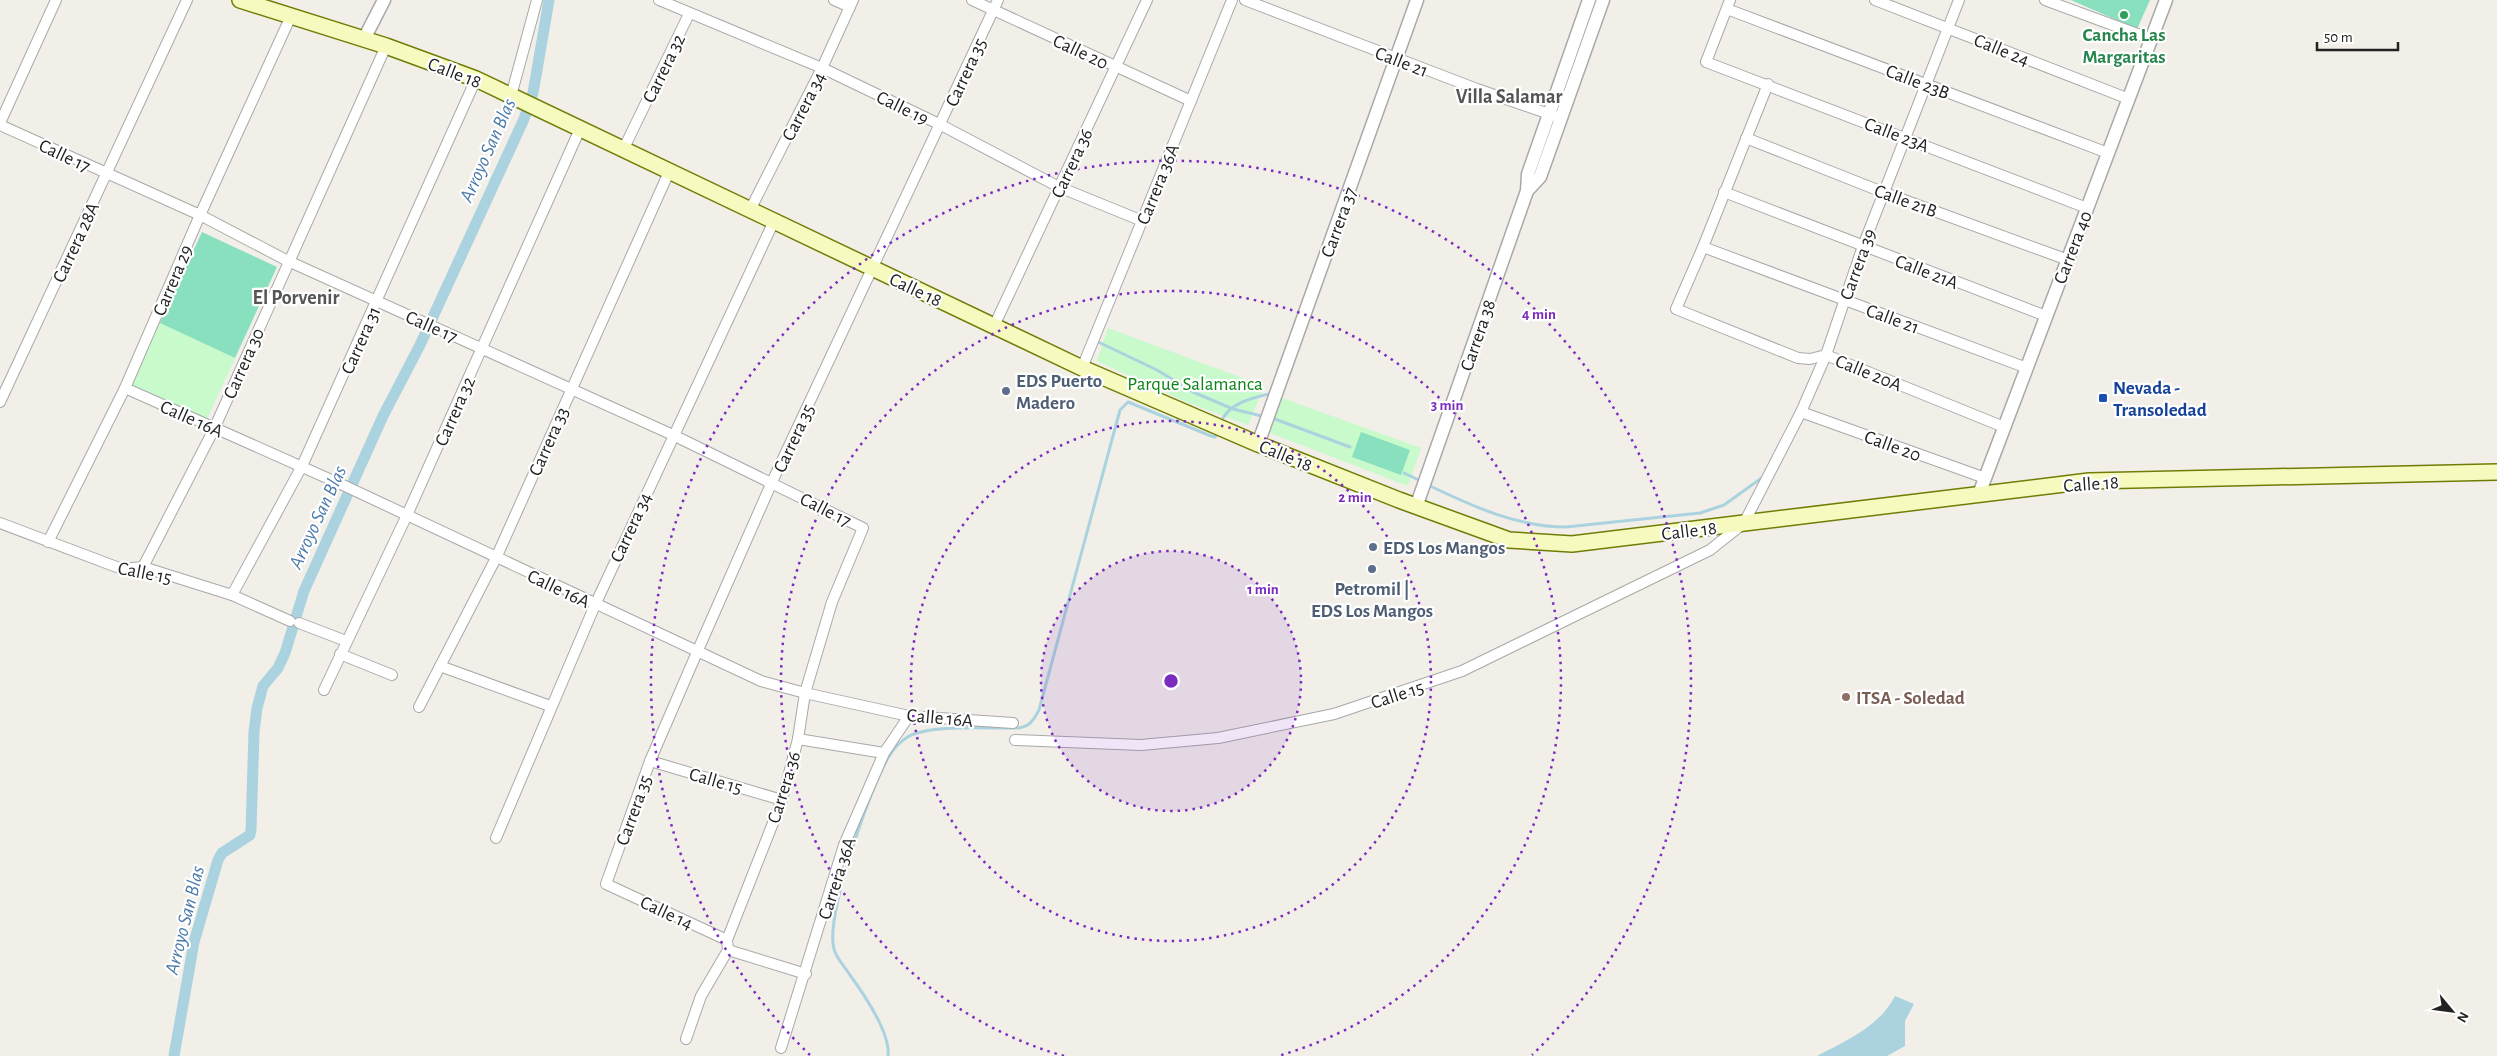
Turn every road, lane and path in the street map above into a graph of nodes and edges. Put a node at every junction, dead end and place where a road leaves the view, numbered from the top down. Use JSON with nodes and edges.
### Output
{"nodes":[{"id":1,"x":56,"y":0,"type":"edge"},
{"id":2,"x":187,"y":0,"type":"edge"},
{"id":3,"x":384,"y":0,"type":"edge"},
{"id":4,"x":537,"y":0,"type":"edge"},
{"id":5,"x":660,"y":0,"type":"edge"},
{"id":6,"x":834,"y":0,"type":"edge"},
{"id":7,"x":972,"y":0,"type":"edge"},
{"id":8,"x":1147,"y":0,"type":"edge"},
{"id":9,"x":1232,"y":0,"type":"edge"},
{"id":10,"x":1245,"y":0,"type":"edge"},
{"id":11,"x":1418,"y":0,"type":"edge"},
{"id":12,"x":1589,"y":0,"type":"edge"},
{"id":13,"x":1603,"y":0,"type":"edge"},
{"id":14,"x":1875,"y":0,"type":"edge"},
{"id":15,"x":1959,"y":0,"type":"edge"},
{"id":16,"x":2045,"y":0,"type":"edge"},
{"id":17,"x":2166,"y":0,"type":"edge"},
{"id":18,"x":248,"y":1,"type":"edge"},
{"id":19,"x":851,"y":4,"type":"edge"},
{"id":20,"x":1729,"y":4,"type":"edge"},
{"id":21,"x":996,"y":5,"type":"edge"},
{"id":22,"x":689,"y":14,"type":"junction"},
{"id":23,"x":291,"y":16,"type":"junction"},
{"id":24,"x":1948,"y":27,"type":"junction"},
{"id":25,"x":364,"y":39,"type":"junction"},
{"id":26,"x":2151,"y":39,"type":"junction"},
{"id":27,"x":386,"y":46,"type":"junction"},
{"id":28,"x":1397,"y":58,"type":"junction"},
{"id":29,"x":1116,"y":67,"type":"junction"},
{"id":30,"x":822,"y":68,"type":"junction"},
{"id":31,"x":476,"y":79,"type":"junction"},
{"id":32,"x":1768,"y":84,"type":"junction"},
{"id":33,"x":1928,"y":84,"type":"junction"},
{"id":34,"x":515,"y":98,"type":"junction"},
{"id":35,"x":2129,"y":99,"type":"junction"},
{"id":36,"x":1191,"y":101,"type":"junction"},
{"id":37,"x":1555,"y":116,"type":"junction"},
{"id":38,"x":0,"y":124,"type":"edge"},
{"id":39,"x":941,"y":125,"type":"junction"},
{"id":40,"x":580,"y":129,"type":"junction"},
{"id":41,"x":1746,"y":138,"type":"junction"},
{"id":42,"x":1907,"y":138,"type":"junction"},
{"id":43,"x":623,"y":150,"type":"junction"},
{"id":44,"x":2108,"y":153,"type":"junction"},
{"id":45,"x":669,"y":172,"type":"junction"},
{"id":46,"x":106,"y":174,"type":"junction"},
{"id":47,"x":1060,"y":187,"type":"junction"},
{"id":48,"x":1724,"y":192,"type":"junction"},
{"id":49,"x":1885,"y":193,"type":"junction"},
{"id":50,"x":2087,"y":208,"type":"junction"},
{"id":51,"x":750,"y":210,"type":"junction"},
{"id":52,"x":200,"y":215,"type":"junction"},
{"id":53,"x":1144,"y":217,"type":"junction"},
{"id":54,"x":774,"y":221,"type":"junction"},
{"id":55,"x":1863,"y":246,"type":"junction"},
{"id":56,"x":1704,"y":247,"type":"junction"},
{"id":57,"x":2068,"y":260,"type":"junction"},
{"id":58,"x":288,"y":261,"type":"junction"},
{"id":59,"x":872,"y":268,"type":"junction"},
{"id":60,"x":1844,"y":300,"type":"junction"},
{"id":61,"x":377,"y":302,"type":"junction"},
{"id":62,"x":2046,"y":316,"type":"junction"},
{"id":63,"x":994,"y":326,"type":"junction"},
{"id":64,"x":482,"y":348,"type":"junction"},
{"id":65,"x":1826,"y":355,"type":"junction"},
{"id":66,"x":1082,"y":368,"type":"junction"},
{"id":67,"x":2027,"y":368,"type":"junction"},
{"id":68,"x":125,"y":388,"type":"junction"},
{"id":69,"x":572,"y":389,"type":"junction"},
{"id":70,"x":0,"y":402,"type":"edge"},
{"id":71,"x":1801,"y":412,"type":"junction"},
{"id":72,"x":2004,"y":426,"type":"junction"},
{"id":73,"x":214,"y":429,"type":"junction"},
{"id":74,"x":673,"y":434,"type":"junction"},
{"id":75,"x":1258,"y":444,"type":"junction"},
{"id":76,"x":302,"y":466,"type":"junction"},
{"id":77,"x":2497,"y":472,"type":"edge"},
{"id":78,"x":1985,"y":478,"type":"junction"},
{"id":79,"x":772,"y":482,"type":"junction"},
{"id":80,"x":1979,"y":494,"type":"junction"},
{"id":81,"x":1416,"y":507,"type":"junction"},
{"id":82,"x":407,"y":515,"type":"junction"},
{"id":83,"x":0,"y":523,"type":"edge"},
{"id":84,"x":1744,"y":523,"type":"junction"},
{"id":85,"x":863,"y":528,"type":"joint"},
{"id":86,"x":48,"y":542,"type":"junction"},
{"id":87,"x":496,"y":558,"type":"junction"},
{"id":88,"x":143,"y":567,"type":"junction"},
{"id":89,"x":232,"y":595,"type":"junction"},
{"id":90,"x":595,"y":604,"type":"junction"},
{"id":91,"x":346,"y":641,"type":"junction"},
{"id":92,"x":698,"y":650,"type":"junction"},
{"id":93,"x":340,"y":654,"type":"junction"},
{"id":94,"x":440,"y":666,"type":"junction"},
{"id":95,"x":392,"y":675,"type":"dead end"},
{"id":96,"x":324,"y":690,"type":"dead end"},
{"id":97,"x":805,"y":693,"type":"junction"},
{"id":98,"x":550,"y":706,"type":"junction"},
{"id":99,"x":420,"y":707,"type":"dead end"},
{"id":100,"x":909,"y":716,"type":"junction"},
{"id":101,"x":1013,"y":723,"type":"dead end"},
{"id":102,"x":798,"y":739,"type":"junction"},
{"id":103,"x":1014,"y":740,"type":"dead end"},
{"id":104,"x":884,"y":753,"type":"junction"},
{"id":105,"x":650,"y":761,"type":"junction"},
{"id":106,"x":782,"y":800,"type":"junction"},
{"id":107,"x":496,"y":838,"type":"dead end"},
{"id":108,"x":606,"y":884,"type":"joint"},
{"id":109,"x":728,"y":945,"type":"junction"},
{"id":110,"x":806,"y":974,"type":"junction"},
{"id":111,"x":686,"y":1039,"type":"dead end"},
{"id":112,"x":781,"y":1048,"type":"dead end"}],
"edges":[{"from":1,"to":38,"type":"street"},
{"from":2,"to":46,"type":"street","name":"Carrera 28A"},
{"from":3,"to":25,"type":"street"},
{"from":4,"to":34,"type":"street"},
{"from":5,"to":22,"type":"street","name":"Calle 19"},
{"from":6,"to":19,"type":"street"},
{"from":7,"to":21,"type":"street","name":"Calle 20"},
{"from":8,"to":29,"type":"street","name":"Carrera 36"},
{"from":9,"to":36,"type":"street","name":"Carrera 36A"},
{"from":10,"to":28,"type":"street","name":"Calle 21"},
{"from":11,"to":28,"type":"street","name":"Carrera 37"},
{"from":12,"to":37,"type":"street","name":"Carrera 38"},
{"from":13,"to":37,"type":"street","name":"Carrera 38"},
{"from":14,"to":24,"type":"street","name":"Calle 24"},
{"from":15,"to":24,"type":"street","name":"Carrera 39"},
{"from":16,"to":26,"type":"street"},
{"from":17,"to":26,"type":"street","name":"Carrera 40"},
{"from":18,"to":23,"type":"main road","name":"Calle 18"},
{"from":19,"to":30,"type":"street","name":"Carrera 34"},
{"from":20,"to":32,"type":"street","name":"Calle 23A"},
{"from":20,"to":33,"type":"street","name":"Calle 23B"},
{"from":21,"to":29,"type":"street","name":"Calle 20"},
{"from":21,"to":39,"type":"street","name":"Carrera 35"},
{"from":22,"to":30,"type":"street","name":"Calle 19"},
{"from":22,"to":43,"type":"street","name":"Carrera 32"},
{"from":23,"to":25,"type":"main road","name":"Calle 18"},
{"from":23,"to":52,"type":"street","name":"Carrera 29"},
{"from":24,"to":33,"type":"street","name":"Carrera 39"},
{"from":24,"to":35,"type":"street","name":"Calle 24"},
{"from":25,"to":27,"type":"main road","name":"Calle 18"},
{"from":26,"to":35,"type":"street","name":"Carrera 40"},
{"from":27,"to":31,"type":"main road","name":"Calle 18"},
{"from":27,"to":58,"type":"street","name":"Carrera 30"},
{"from":28,"to":37,"type":"street","name":"Calle 21"},
{"from":28,"to":75,"type":"street","name":"Carrera 37"},
{"from":29,"to":36,"type":"street","name":"Calle 20"},
{"from":29,"to":47,"type":"street","name":"Carrera 36"},
{"from":30,"to":39,"type":"street","name":"Calle 19"},
{"from":30,"to":51,"type":"street","name":"Carrera 34"},
{"from":31,"to":34,"type":"main road","name":"Calle 18"},
{"from":31,"to":61,"type":"street","name":"Carrera 31"},
{"from":32,"to":41,"type":"street"},
{"from":32,"to":42,"type":"street","name":"Calle 23A"},
{"from":33,"to":42,"type":"street","name":"Carrera 39"},
{"from":33,"to":44,"type":"street","name":"Calle 23B"},
{"from":34,"to":40,"type":"main road","name":"Calle 18"},
{"from":35,"to":44,"type":"street","name":"Carrera 40"},
{"from":36,"to":53,"type":"street","name":"Carrera 36A"},
{"from":37,"to":81,"type":"street","name":"Carrera 38"},
{"from":38,"to":46,"type":"street","name":"Calle 17"},
{"from":39,"to":47,"type":"street","name":"Calle 19"},
{"from":39,"to":59,"type":"street","name":"Carrera 35"},
{"from":40,"to":43,"type":"main road","name":"Calle 18"},
{"from":40,"to":64,"type":"street","name":"Carrera 32"},
{"from":41,"to":48,"type":"street"},
{"from":41,"to":49,"type":"street","name":"Calle 21B"},
{"from":42,"to":49,"type":"street","name":"Carrera 39"},
{"from":42,"to":50,"type":"street","name":"Calle 23A"},
{"from":43,"to":45,"type":"main road","name":"Calle 18"},
{"from":44,"to":50,"type":"street","name":"Carrera 40"},
{"from":45,"to":51,"type":"main road","name":"Calle 18"},
{"from":45,"to":69,"type":"street","name":"Carrera 33"},
{"from":46,"to":52,"type":"street","name":"Calle 17"},
{"from":46,"to":70,"type":"street","name":"Carrera 28A"},
{"from":47,"to":53,"type":"street","name":"Calle 19"},
{"from":47,"to":63,"type":"street","name":"Carrera 36"},
{"from":48,"to":55,"type":"street","name":"Calle 21A"},
{"from":48,"to":56,"type":"street"},
{"from":49,"to":55,"type":"street","name":"Carrera 39"},
{"from":49,"to":57,"type":"street","name":"Calle 21B"},
{"from":50,"to":57,"type":"street","name":"Carrera 40"},
{"from":51,"to":54,"type":"main road","name":"Calle 18"},
{"from":52,"to":58,"type":"street","name":"Calle 17"},
{"from":52,"to":68,"type":"street","name":"Carrera 29"},
{"from":53,"to":66,"type":"street","name":"Carrera 36A"},
{"from":54,"to":59,"type":"main road","name":"Calle 18"},
{"from":54,"to":74,"type":"street","name":"Carrera 34"},
{"from":55,"to":60,"type":"street","name":"Carrera 39"},
{"from":55,"to":62,"type":"street","name":"Calle 21A"},
{"from":56,"to":60,"type":"street","name":"Calle 21"},
{"from":56,"to":65,"type":"street","name":"Calle 20A"},
{"from":57,"to":62,"type":"street","name":"Carrera 40"},
{"from":58,"to":61,"type":"street","name":"Calle 17"},
{"from":58,"to":73,"type":"street","name":"Carrera 30"},
{"from":59,"to":63,"type":"main road","name":"Calle 18"},
{"from":59,"to":79,"type":"street","name":"Carrera 35"},
{"from":60,"to":65,"type":"street","name":"Carrera 39"},
{"from":60,"to":67,"type":"street","name":"Calle 21"},
{"from":61,"to":64,"type":"street","name":"Calle 17"},
{"from":61,"to":76,"type":"street","name":"Carrera 31"},
{"from":62,"to":67,"type":"street","name":"Carrera 40"},
{"from":63,"to":66,"type":"main road","name":"Calle 18"},
{"from":64,"to":69,"type":"street","name":"Calle 17"},
{"from":64,"to":82,"type":"street","name":"Carrera 32"},
{"from":65,"to":71,"type":"street","name":"Carrera 39"},
{"from":65,"to":72,"type":"street","name":"Calle 20A"},
{"from":66,"to":75,"type":"main road","name":"Calle 18"},
{"from":67,"to":72,"type":"street","name":"Carrera 40"},
{"from":68,"to":73,"type":"street","name":"Calle 16A"},
{"from":68,"to":86,"type":"street","name":"Carrera 29"},
{"from":69,"to":74,"type":"street","name":"Calle 17"},
{"from":69,"to":87,"type":"street","name":"Carrera 33"},
{"from":71,"to":78,"type":"street","name":"Calle 20"},
{"from":71,"to":84,"type":"street","name":"Carrera 39"},
{"from":72,"to":78,"type":"street","name":"Carrera 40"},
{"from":73,"to":76,"type":"street","name":"Calle 16A"},
{"from":73,"to":88,"type":"street","name":"Carrera 30"},
{"from":74,"to":79,"type":"street","name":"Calle 17"},
{"from":74,"to":90,"type":"street","name":"Carrera 34"},
{"from":75,"to":81,"type":"main road","name":"Calle 18"},
{"from":76,"to":82,"type":"street","name":"Calle 16A"},
{"from":76,"to":89,"type":"street","name":"Carrera 31"},
{"from":77,"to":80,"type":"main road","name":"Calle 18"},
{"from":78,"to":80,"type":"street","name":"Carrera 40"},
{"from":79,"to":85,"type":"street","name":"Calle 17"},
{"from":79,"to":92,"type":"street","name":"Carrera 35"},
{"from":80,"to":84,"type":"main road","name":"Calle 18"},
{"from":81,"to":84,"type":"main road","name":"Calle 18"},
{"from":82,"to":87,"type":"street","name":"Calle 16A"},
{"from":82,"to":91,"type":"street","name":"Carrera 32"},
{"from":83,"to":86,"type":"street","name":"Calle 15"},
{"from":84,"to":103,"type":"street","name":"Calle 15"},
{"from":85,"to":97,"type":"street","name":"Carrera 36"},
{"from":86,"to":88,"type":"street","name":"Calle 15"},
{"from":87,"to":90,"type":"street","name":"Calle 16A"},
{"from":87,"to":94,"type":"street","name":"Carrera 33"},
{"from":88,"to":89,"type":"street","name":"Calle 15"},
{"from":89,"to":91,"type":"street","name":"Calle 15"},
{"from":90,"to":92,"type":"street","name":"Calle 16A"},
{"from":90,"to":98,"type":"street","name":"Carrera 34"},
{"from":91,"to":93,"type":"street","name":"Carrera 32"},
{"from":92,"to":97,"type":"street","name":"Calle 16A"},
{"from":92,"to":105,"type":"street","name":"Carrera 35"},
{"from":93,"to":95,"type":"street"},
{"from":93,"to":96,"type":"street","name":"Carrera 32"},
{"from":94,"to":98,"type":"street"},
{"from":94,"to":99,"type":"street","name":"Carrera 33"},
{"from":97,"to":100,"type":"street","name":"Calle 16A"},
{"from":97,"to":102,"type":"street","name":"Carrera 36"},
{"from":98,"to":107,"type":"street","name":"Carrera 34"},
{"from":100,"to":101,"type":"street","name":"Calle 16A"},
{"from":100,"to":104,"type":"street","name":"Carrera 36A"},
{"from":102,"to":104,"type":"street"},
{"from":102,"to":106,"type":"street","name":"Carrera 36"},
{"from":104,"to":110,"type":"street","name":"Carrera 36A"},
{"from":105,"to":106,"type":"street","name":"Calle 15"},
{"from":105,"to":108,"type":"street","name":"Carrera 35"},
{"from":106,"to":109,"type":"street","name":"Carrera 36"},
{"from":108,"to":109,"type":"street","name":"Calle 14"},
{"from":109,"to":110,"type":"street","name":"Calle 14"},
{"from":109,"to":111,"type":"street","name":"Carrera 36"},
{"from":110,"to":112,"type":"street","name":"Carrera 36A"}]}
